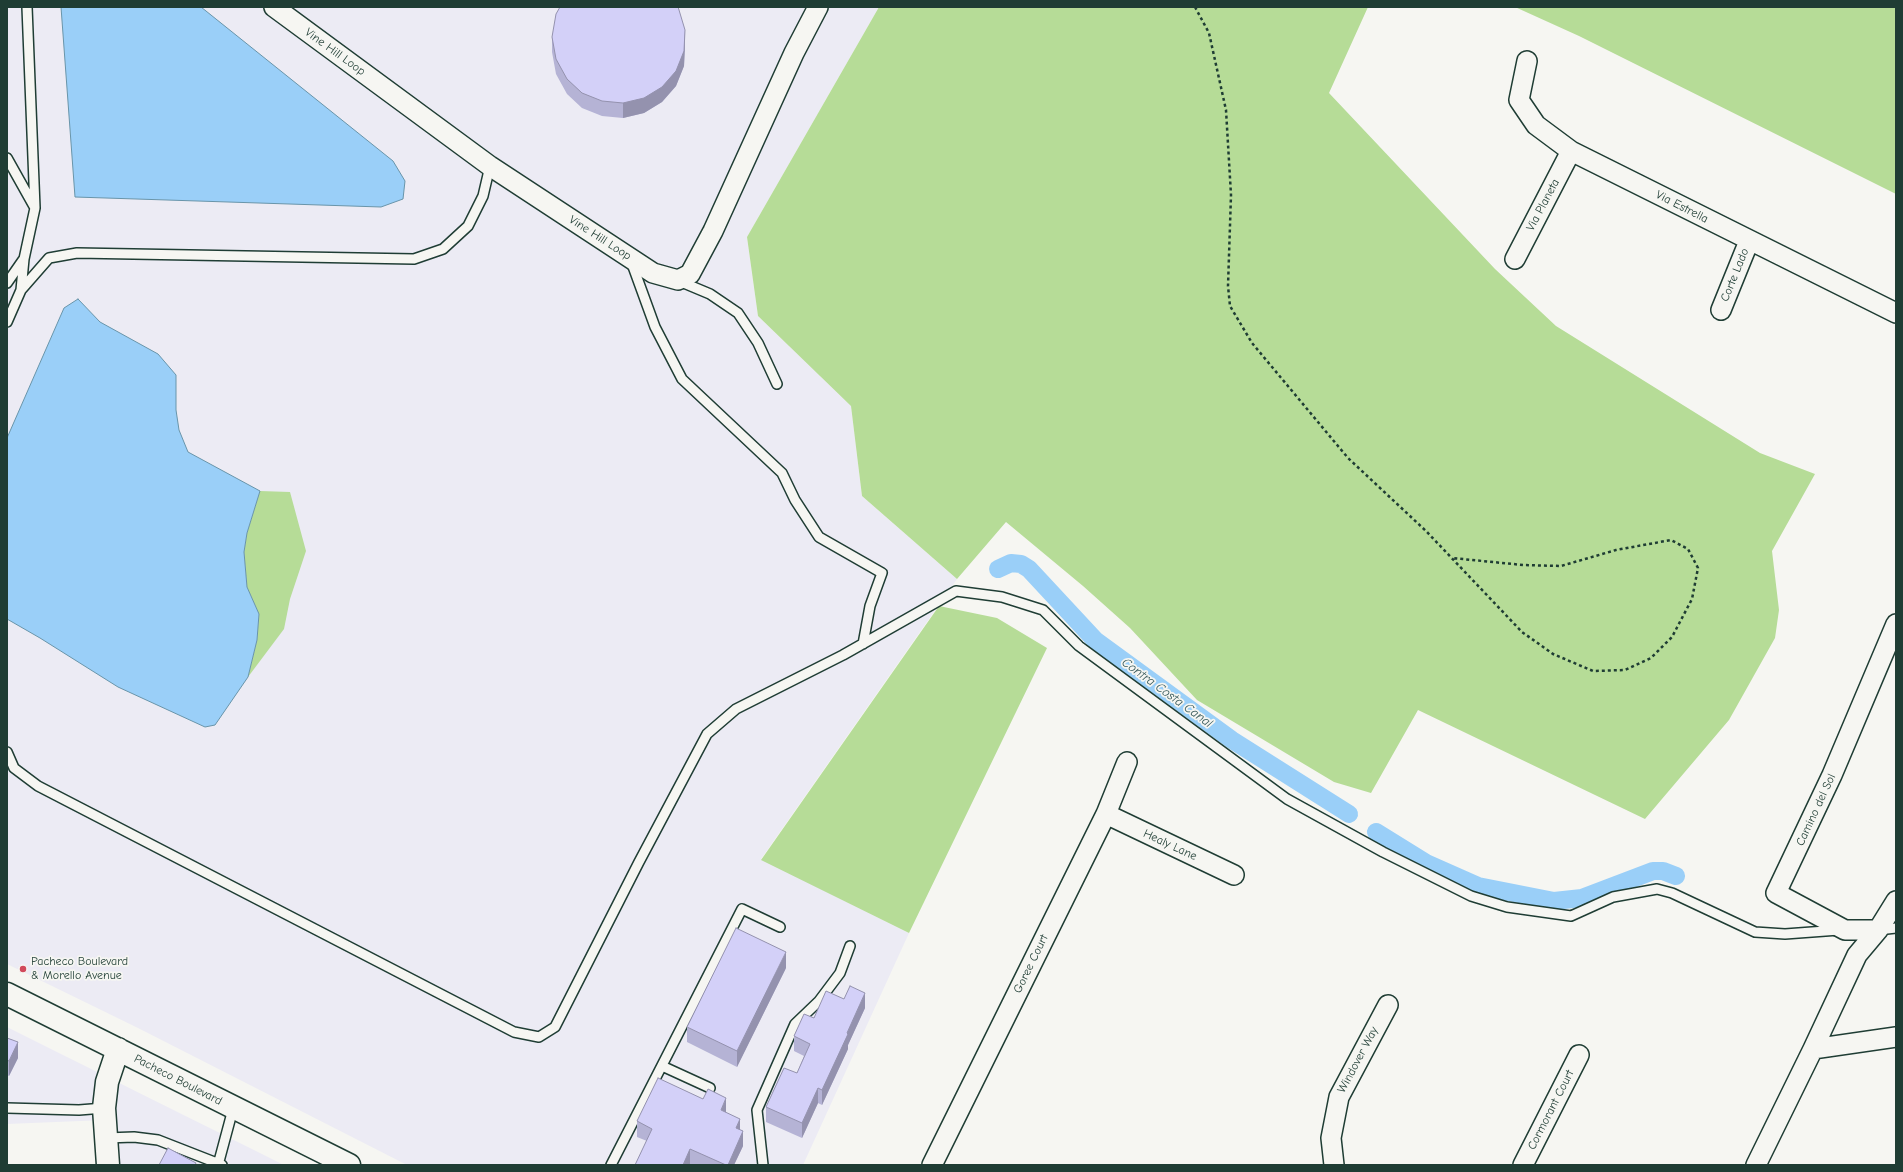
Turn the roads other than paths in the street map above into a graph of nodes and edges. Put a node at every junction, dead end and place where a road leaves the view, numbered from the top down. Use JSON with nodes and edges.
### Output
{"nodes":[{"id":1,"x":27,"y":7,"type":"edge"},
{"id":2,"x":274,"y":7,"type":"edge"},
{"id":3,"x":818,"y":7,"type":"edge"},
{"id":4,"x":1527,"y":61,"type":"dead end"},
{"id":5,"x":1571,"y":151,"type":"junction"},
{"id":6,"x":7,"y":158,"type":"edge"},
{"id":7,"x":490,"y":166,"type":"junction"},
{"id":8,"x":35,"y":208,"type":"junction"},
{"id":9,"x":1749,"y":241,"type":"junction"},
{"id":10,"x":24,"y":259,"type":"junction"},
{"id":11,"x":630,"y":259,"type":"junction"},
{"id":12,"x":1515,"y":259,"type":"dead end"},
{"id":13,"x":678,"y":280,"type":"junction"},
{"id":14,"x":7,"y":283,"type":"edge"},
{"id":15,"x":21,"y":290,"type":"junction"},
{"id":16,"x":1721,"y":310,"type":"dead end"},
{"id":17,"x":1896,"y":313,"type":"edge"},
{"id":18,"x":7,"y":322,"type":"edge"},
{"id":19,"x":776,"y":384,"type":"dead end"},
{"id":20,"x":1896,"y":624,"type":"edge"},
{"id":21,"x":863,"y":644,"type":"junction"},
{"id":22,"x":7,"y":752,"type":"edge"},
{"id":23,"x":1127,"y":762,"type":"dead end"},
{"id":24,"x":1106,"y":814,"type":"junction"},
{"id":25,"x":1234,"y":875,"type":"dead end"},
{"id":26,"x":1896,"y":901,"type":"edge"},
{"id":27,"x":780,"y":927,"type":"dead end"},
{"id":28,"x":1887,"y":929,"type":"edge"},
{"id":29,"x":1845,"y":930,"type":"junction"},
{"id":30,"x":850,"y":946,"type":"dead end"},
{"id":31,"x":7,"y":994,"type":"edge"},
{"id":32,"x":1388,"y":1005,"type":"dead end"},
{"id":33,"x":1896,"y":1037,"type":"edge"},
{"id":34,"x":118,"y":1049,"type":"junction"},
{"id":35,"x":1813,"y":1050,"type":"junction"},
{"id":36,"x":1580,"y":1055,"type":"dead end"},
{"id":37,"x":662,"y":1066,"type":"junction"},
{"id":38,"x":710,"y":1088,"type":"edge"},
{"id":39,"x":7,"y":1108,"type":"edge"},
{"id":40,"x":104,"y":1108,"type":"junction"},
{"id":41,"x":233,"y":1108,"type":"junction"},
{"id":42,"x":106,"y":1138,"type":"junction"},
{"id":43,"x":219,"y":1164,"type":"edge"},
{"id":44,"x":108,"y":1165,"type":"edge"},
{"id":45,"x":349,"y":1165,"type":"edge"},
{"id":46,"x":611,"y":1165,"type":"edge"},
{"id":47,"x":763,"y":1165,"type":"edge"},
{"id":48,"x":932,"y":1165,"type":"edge"},
{"id":49,"x":1334,"y":1165,"type":"edge"},
{"id":50,"x":1523,"y":1165,"type":"edge"},
{"id":51,"x":1756,"y":1165,"type":"edge"}],
"edges":[{"from":1,"to":8,"type":"lane"},
{"from":2,"to":7,"type":"street","name":"Vine Hill Loop"},
{"from":3,"to":13,"type":"street"},
{"from":4,"to":5,"type":"street","name":"Via Estrella"},
{"from":5,"to":9,"type":"street","name":"Via Estrella"},
{"from":5,"to":12,"type":"street","name":"Via Planeta"},
{"from":6,"to":8,"type":"lane"},
{"from":7,"to":11,"type":"street","name":"Vine Hill Loop"},
{"from":7,"to":15,"type":"lane"},
{"from":8,"to":10,"type":"lane"},
{"from":9,"to":16,"type":"street","name":"Corte Lado"},
{"from":9,"to":17,"type":"street","name":"Via Estrella"},
{"from":10,"to":14,"type":"lane"},
{"from":10,"to":15,"type":"lane"},
{"from":11,"to":13,"type":"street","name":"Vine Hill Loop"},
{"from":11,"to":21,"type":"lane"},
{"from":13,"to":19,"type":"lane"},
{"from":15,"to":18,"type":"lane"},
{"from":20,"to":29,"type":"street","name":"Camino del Sol"},
{"from":21,"to":22,"type":"lane"},
{"from":21,"to":29,"type":"lane"},
{"from":23,"to":24,"type":"street","name":"Goree Court"},
{"from":24,"to":25,"type":"street","name":"Healy Lane"},
{"from":24,"to":48,"type":"street","name":"Goree Court"},
{"from":26,"to":28,"type":"street"},
{"from":27,"to":37,"type":"lane"},
{"from":28,"to":29,"type":"street","name":"Camino del Sol"},
{"from":28,"to":35,"type":"street"},
{"from":30,"to":47,"type":"lane"},
{"from":31,"to":34,"type":"main road","name":"Pacheco Boulevard"},
{"from":32,"to":49,"type":"street","name":"Windover Way"},
{"from":33,"to":35,"type":"street"},
{"from":34,"to":40,"type":"main road"},
{"from":34,"to":41,"type":"main road","name":"Pacheco Boulevard"},
{"from":35,"to":51,"type":"street"},
{"from":36,"to":50,"type":"street","name":"Cormorant Court"},
{"from":37,"to":38,"type":"lane"},
{"from":37,"to":46,"type":"lane"},
{"from":39,"to":40,"type":"lane"},
{"from":40,"to":42,"type":"main road"},
{"from":41,"to":43,"type":"lane"},
{"from":41,"to":45,"type":"main road","name":"Pacheco Boulevard"},
{"from":42,"to":43,"type":"lane"},
{"from":42,"to":44,"type":"main road"}]}
